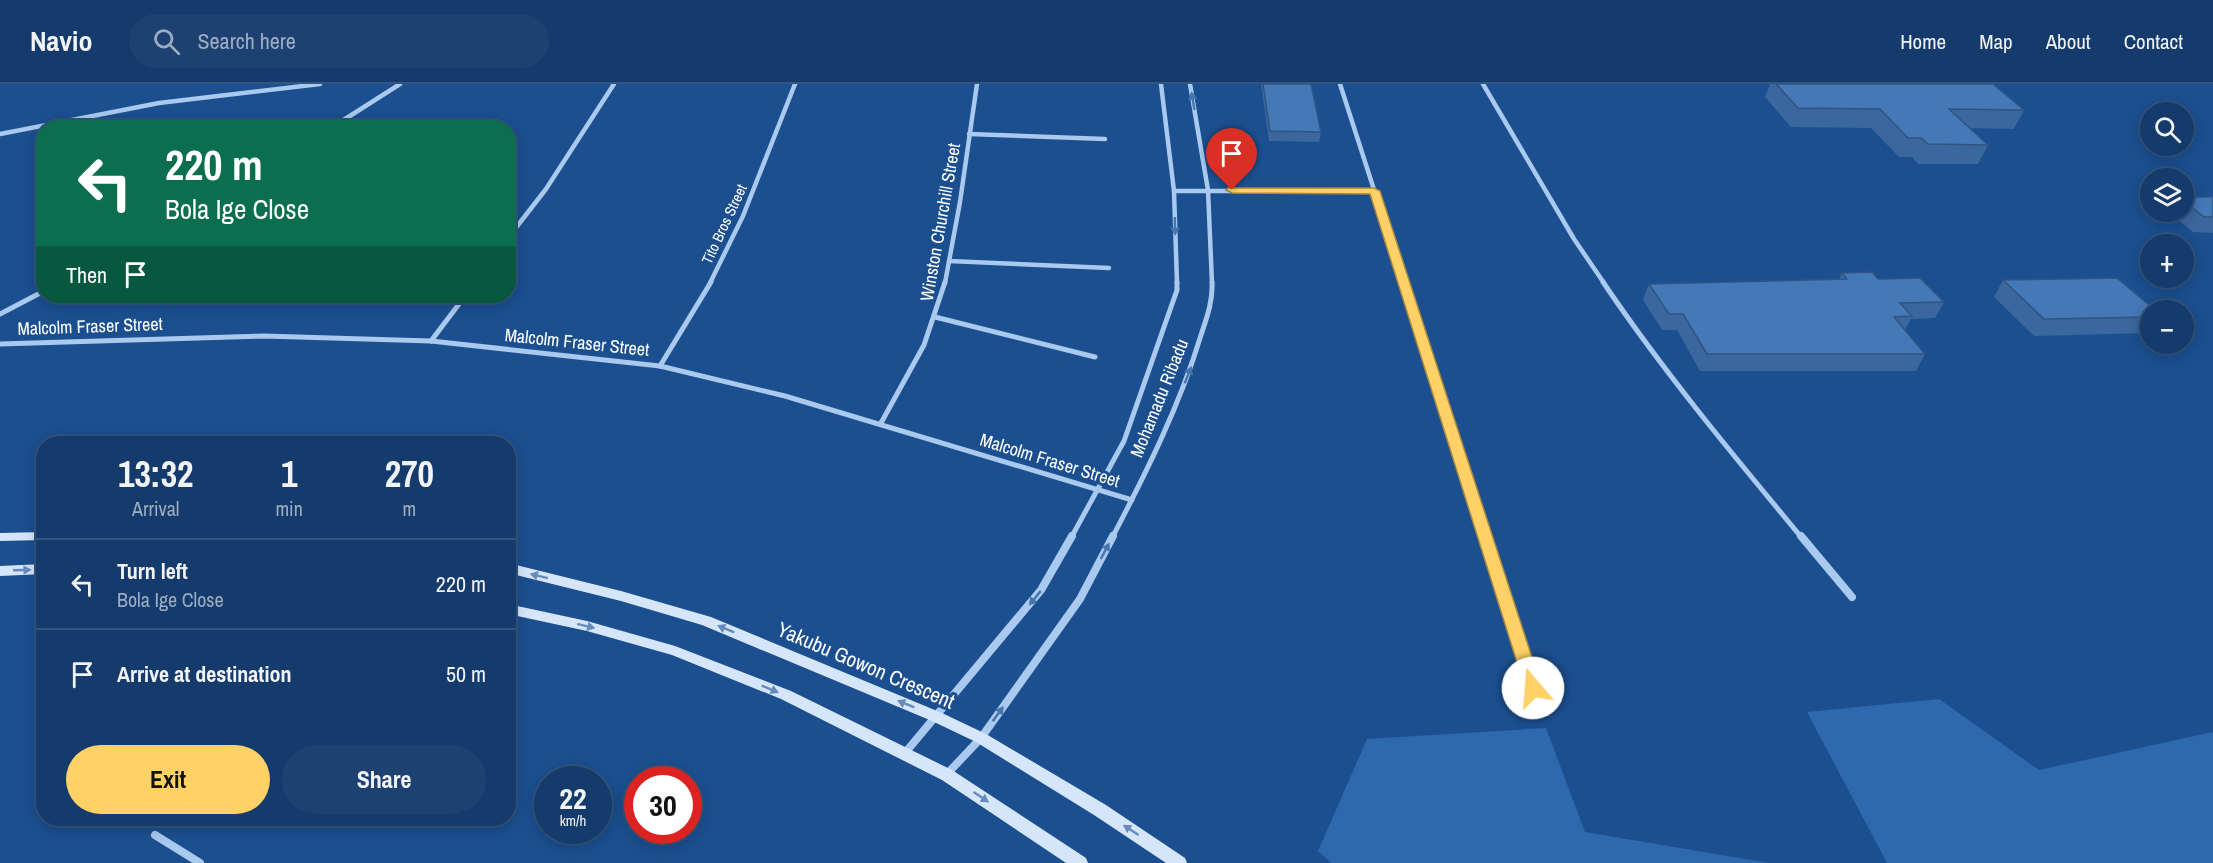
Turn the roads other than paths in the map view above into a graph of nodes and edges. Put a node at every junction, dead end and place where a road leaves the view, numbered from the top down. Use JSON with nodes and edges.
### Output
{"nodes":[{"id":1,"x":320,"y":84,"type":"edge"},
{"id":2,"x":400,"y":84,"type":"edge"},
{"id":3,"x":614,"y":84,"type":"edge"},
{"id":4,"x":795,"y":84,"type":"edge"},
{"id":5,"x":977,"y":84,"type":"edge"},
{"id":6,"x":1161,"y":84,"type":"edge"},
{"id":7,"x":1190,"y":84,"type":"edge"},
{"id":8,"x":1340,"y":84,"type":"edge"},
{"id":9,"x":1483,"y":84,"type":"edge"},
{"id":10,"x":71,"y":120,"type":"edge"},
{"id":11,"x":344,"y":120,"type":"edge"},
{"id":12,"x":36,"y":127,"type":"edge"},
{"id":13,"x":0,"y":134,"type":"edge"},
{"id":14,"x":969,"y":134,"type":"junction"},
{"id":15,"x":1105,"y":139,"type":"dead end"},
{"id":16,"x":1208,"y":190,"type":"junction"},
{"id":17,"x":1174,"y":191,"type":"junction"},
{"id":18,"x":1374,"y":191,"type":"junction"},
{"id":19,"x":516,"y":228,"type":"edge"},
{"id":20,"x":949,"y":261,"type":"junction"},
{"id":21,"x":1109,"y":268,"type":"dead end"},
{"id":22,"x":36,"y":295,"type":"edge"},
{"id":23,"x":460,"y":303,"type":"edge"},
{"id":24,"x":0,"y":314,"type":"edge"},
{"id":25,"x":935,"y":317,"type":"junction"},
{"id":26,"x":431,"y":341,"type":"junction"},
{"id":27,"x":0,"y":344,"type":"edge"},
{"id":28,"x":1095,"y":357,"type":"dead end"},
{"id":29,"x":660,"y":366,"type":"junction"},
{"id":30,"x":881,"y":423,"type":"junction"},
{"id":31,"x":1098,"y":491,"type":"junction"},
{"id":32,"x":1132,"y":500,"type":"junction"},
{"id":33,"x":36,"y":536,"type":"edge"},
{"id":34,"x":0,"y":537,"type":"edge"},
{"id":35,"x":36,"y":569,"type":"edge"},
{"id":36,"x":516,"y":570,"type":"edge"},
{"id":37,"x":0,"y":571,"type":"edge"},
{"id":38,"x":1852,"y":597,"type":"dead end"},
{"id":39,"x":516,"y":611,"type":"edge"},
{"id":40,"x":1533,"y":688,"type":"dead end"},
{"id":41,"x":937,"y":717,"type":"junction"},
{"id":42,"x":981,"y":738,"type":"junction"},
{"id":43,"x":905,"y":753,"type":"junction"},
{"id":44,"x":947,"y":775,"type":"junction"},
{"id":45,"x":155,"y":835,"type":"dead end"},
{"id":46,"x":200,"y":863,"type":"edge"},
{"id":47,"x":1080,"y":863,"type":"edge"},
{"id":48,"x":1179,"y":863,"type":"edge"}],
"edges":[{"from":1,"to":10,"type":"street"},
{"from":2,"to":11,"type":"street"},
{"from":3,"to":19,"type":"street"},
{"from":4,"to":29,"type":"street","name":"Tito Bros Street"},
{"from":5,"to":14,"type":"street","name":"Winston Churchill Street"},
{"from":6,"to":17,"type":"street","name":"Mohamadu Ribadu"},
{"from":16,"to":7,"type":"street","name":"Mohamadu Ribadu","one_way":true},
{"from":8,"to":18,"type":"street"},
{"from":9,"to":38,"type":"street"},
{"from":12,"to":13,"type":"street"},
{"from":14,"to":15,"type":"street"},
{"from":14,"to":20,"type":"street","name":"Winston Churchill Street"},
{"from":16,"to":17,"type":"street"},
{"from":16,"to":18,"type":"street"},
{"from":32,"to":16,"type":"street","name":"Mohamadu Ribadu","one_way":true},
{"from":17,"to":31,"type":"street","name":"Mohamadu Ribadu","one_way":true},
{"from":18,"to":40,"type":"street"},
{"from":20,"to":21,"type":"street"},
{"from":20,"to":25,"type":"street","name":"Winston Churchill Street"},
{"from":22,"to":24,"type":"street"},
{"from":23,"to":26,"type":"street"},
{"from":25,"to":28,"type":"street"},
{"from":25,"to":30,"type":"street","name":"Winston Churchill Street"},
{"from":26,"to":27,"type":"street","name":"Malcolm Fraser Street"},
{"from":26,"to":29,"type":"street","name":"Malcolm Fraser Street"},
{"from":29,"to":30,"type":"street","name":"Malcolm Fraser Street"},
{"from":30,"to":31,"type":"street","name":"Malcolm Fraser Street"},
{"from":31,"to":32,"type":"street","name":"Malcolm Fraser Street"},
{"from":31,"to":41,"type":"street","name":"Mohamadu Ribadu","one_way":true},
{"from":42,"to":32,"type":"street","name":"Mohamadu Ribadu","one_way":true},
{"from":33,"to":34,"type":"main road"},
{"from":37,"to":35,"type":"main road","one_way":true},
{"from":41,"to":36,"type":"main road","name":"Yakubu Gowon Crescent","one_way":true},
{"from":39,"to":43,"type":"main road","one_way":true},
{"from":41,"to":42,"type":"main road","name":"Yakubu Gowon Crescent"},
{"from":41,"to":43,"type":"street","name":"Mohamadu Ribadu"},
{"from":42,"to":44,"type":"street","name":"Mohamadu Ribadu"},
{"from":48,"to":42,"type":"main road","name":"Yakubu Gowon Crescent","one_way":true},
{"from":43,"to":44,"type":"main road"},
{"from":44,"to":47,"type":"main road","one_way":true},
{"from":45,"to":46,"type":"street"}]}
